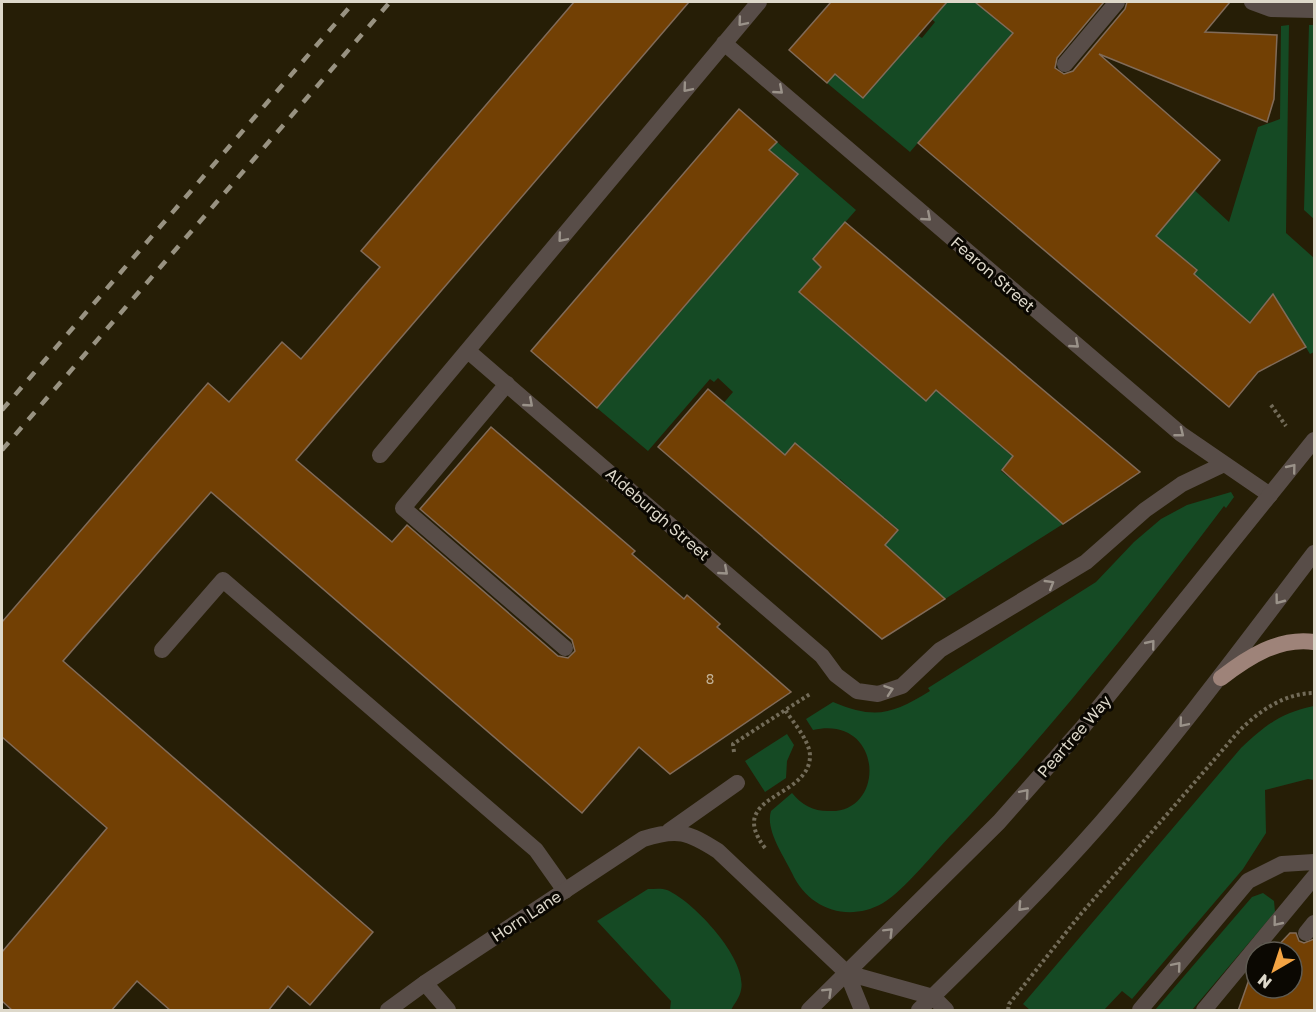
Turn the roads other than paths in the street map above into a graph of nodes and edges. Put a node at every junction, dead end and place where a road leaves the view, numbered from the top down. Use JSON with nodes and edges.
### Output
{"nodes":[{"id":1,"x":759,"y":2,"type":"edge"},
{"id":2,"x":1117,"y":2,"type":"edge"},
{"id":3,"x":1252,"y":2,"type":"edge"},
{"id":4,"x":1314,"y":10,"type":"edge"},
{"id":5,"x":724,"y":43,"type":"junction"},
{"id":6,"x":1065,"y":64,"type":"dead end"},
{"id":7,"x":468,"y":351,"type":"junction"},
{"id":8,"x":507,"y":384,"type":"junction"},
{"id":9,"x":1314,"y":440,"type":"edge"},
{"id":10,"x":380,"y":455,"type":"dead end"},
{"id":11,"x":1224,"y":464,"type":"junction"},
{"id":12,"x":1270,"y":495,"type":"junction"},
{"id":13,"x":1314,"y":553,"type":"edge"},
{"id":14,"x":1314,"y":642,"type":"edge"},
{"id":15,"x":565,"y":648,"type":"dead end"},
{"id":16,"x":162,"y":650,"type":"dead end"},
{"id":17,"x":1221,"y":678,"type":"junction"},
{"id":18,"x":737,"y":783,"type":"road end"},
{"id":19,"x":669,"y":831,"type":"junction"},
{"id":20,"x":1314,"y":862,"type":"edge"},
{"id":21,"x":1314,"y":877,"type":"edge"},
{"id":22,"x":565,"y":891,"type":"junction"},
{"id":23,"x":847,"y":974,"type":"junction"},
{"id":24,"x":425,"y":983,"type":"junction"},
{"id":25,"x":933,"y":997,"type":"junction"},
{"id":26,"x":1214,"y":1007,"type":"edge"},
{"id":27,"x":388,"y":1011,"type":"edge"},
{"id":28,"x":448,"y":1011,"type":"edge"},
{"id":29,"x":810,"y":1011,"type":"edge"},
{"id":30,"x":862,"y":1011,"type":"edge"},
{"id":31,"x":919,"y":1011,"type":"edge"},
{"id":32,"x":946,"y":1011,"type":"edge"},
{"id":33,"x":1140,"y":1011,"type":"edge"}],
"edges":[{"from":1,"to":5,"type":"street","one_way":true},
{"from":2,"to":6,"type":"street"},
{"from":3,"to":4,"type":"street"},
{"from":5,"to":7,"type":"street","one_way":true},
{"from":5,"to":11,"type":"street","name":"Fearon Street","one_way":true},
{"from":7,"to":8,"type":"street","name":"Aldeburgh Street"},
{"from":7,"to":10,"type":"street"},
{"from":8,"to":11,"type":"street","name":"Aldeburgh Street","one_way":true},
{"from":8,"to":15,"type":"street"},
{"from":12,"to":9,"type":"street","name":"Peartree Way","one_way":true},
{"from":11,"to":12,"type":"street","name":"Fearon Street"},
{"from":23,"to":12,"type":"street","name":"Peartree Way","one_way":true},
{"from":13,"to":17,"type":"street","one_way":true},
{"from":14,"to":17,"type":"highway"},
{"from":16,"to":22,"type":"street"},
{"from":17,"to":25,"type":"street","one_way":true},
{"from":18,"to":19,"type":"street","name":"Horn Lane"},
{"from":19,"to":22,"type":"street","name":"Horn Lane"},
{"from":19,"to":23,"type":"street"},
{"from":33,"to":20,"type":"street","one_way":true},
{"from":21,"to":26,"type":"street","one_way":true},
{"from":22,"to":24,"type":"street","name":"Horn Lane"},
{"from":23,"to":25,"type":"street"},
{"from":29,"to":23,"type":"street","name":"Peartree Way","one_way":true},
{"from":23,"to":30,"type":"street"},
{"from":24,"to":27,"type":"street","name":"Horn Lane"},
{"from":24,"to":28,"type":"street"},
{"from":25,"to":31,"type":"street"},
{"from":25,"to":32,"type":"street"}]}
